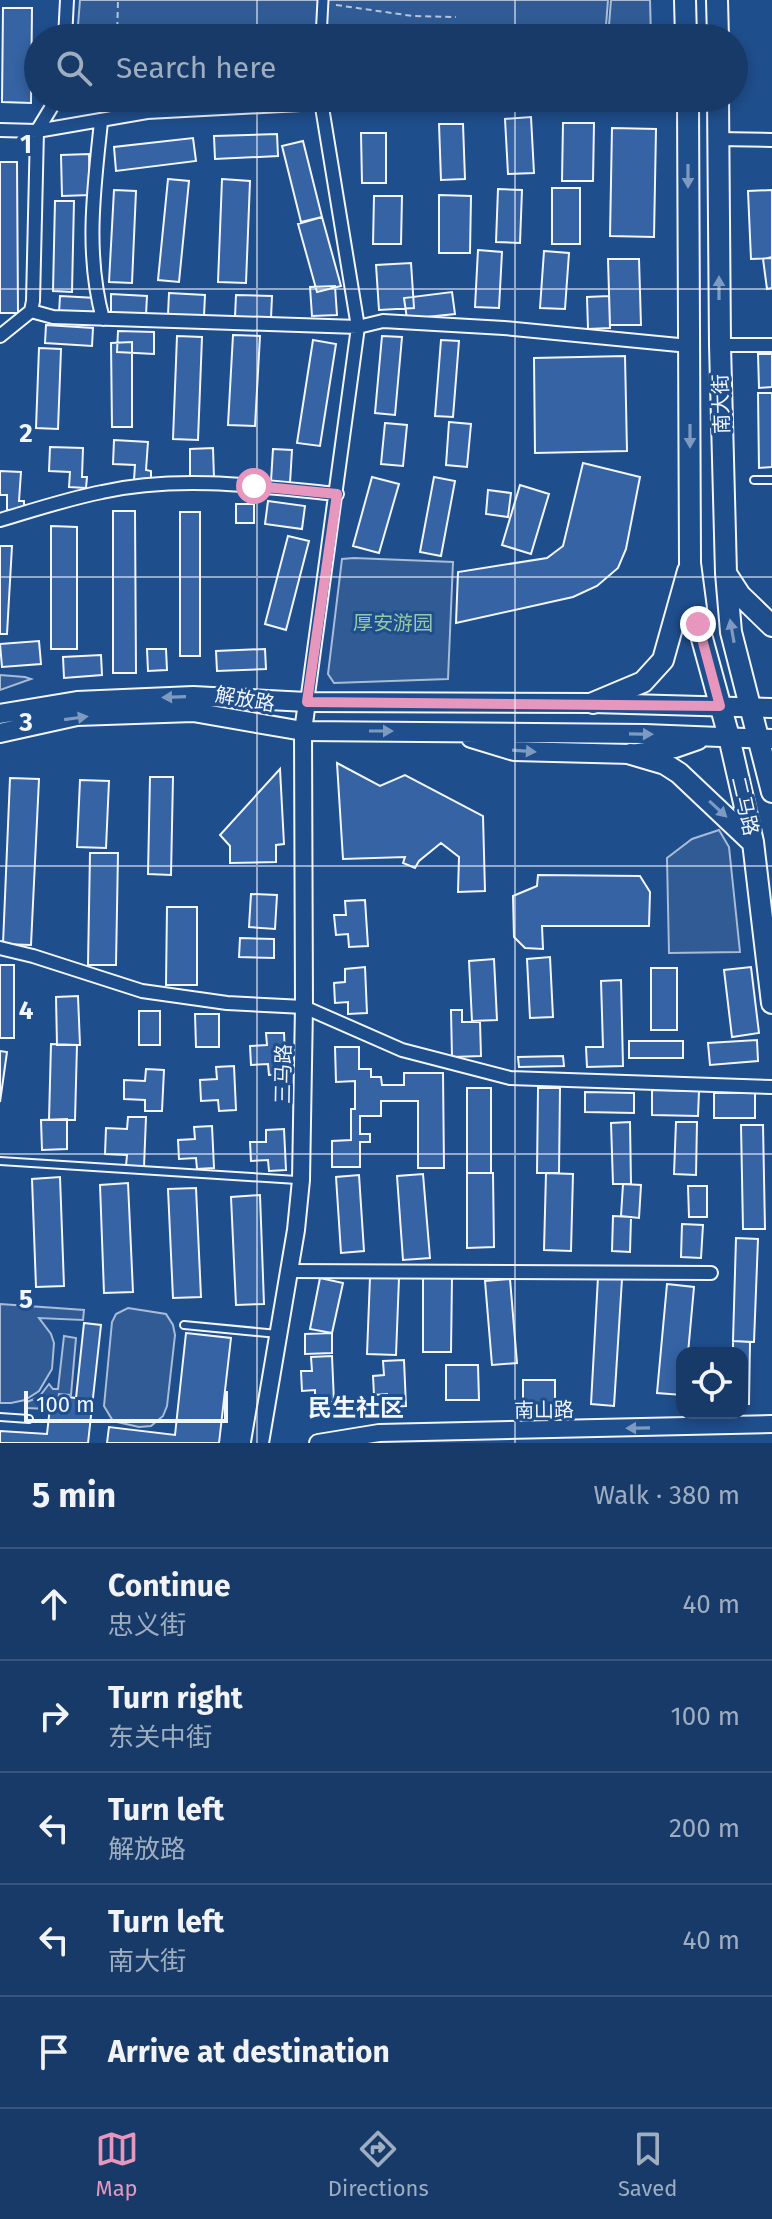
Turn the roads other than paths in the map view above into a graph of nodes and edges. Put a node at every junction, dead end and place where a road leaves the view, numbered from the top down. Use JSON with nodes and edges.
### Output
{"nodes":[{"id":1,"x":67,"y":0,"type":"edge"},
{"id":2,"x":685,"y":0,"type":"edge"},
{"id":3,"x":717,"y":0,"type":"edge"},
{"id":4,"x":323,"y":4,"type":"edge"},
{"id":5,"x":66,"y":24,"type":"edge"},
{"id":6,"x":322,"y":24,"type":"edge"},
{"id":7,"x":686,"y":24,"type":"edge"},
{"id":8,"x":718,"y":24,"type":"edge"},
{"id":9,"x":49,"y":112,"type":"edge"},
{"id":10,"x":147,"y":112,"type":"edge"},
{"id":11,"x":323,"y":112,"type":"edge"},
{"id":12,"x":688,"y":112,"type":"edge"},
{"id":13,"x":718,"y":112,"type":"edge"},
{"id":14,"x":101,"y":122,"type":"junction"},
{"id":15,"x":0,"y":130,"type":"edge"},
{"id":16,"x":37,"y":131,"type":"junction"},
{"id":17,"x":718,"y":139,"type":"junction"},
{"id":18,"x":772,"y":140,"type":"edge"},
{"id":19,"x":31,"y":311,"type":"junction"},
{"id":20,"x":103,"y":319,"type":"junction"},
{"id":21,"x":358,"y":327,"type":"junction"},
{"id":22,"x":0,"y":336,"type":"edge"},
{"id":23,"x":720,"y":345,"type":"junction"},
{"id":24,"x":772,"y":345,"type":"edge"},
{"id":25,"x":689,"y":346,"type":"junction"},
{"id":26,"x":754,"y":480,"type":"dead end"},
{"id":27,"x":772,"y":480,"type":"edge"},
{"id":28,"x":337,"y":494,"type":"junction"},
{"id":29,"x":0,"y":520,"type":"edge"},
{"id":30,"x":690,"y":563,"type":"junction"},
{"id":31,"x":726,"y":573,"type":"junction"},
{"id":32,"x":772,"y":626,"type":"edge"},
{"id":33,"x":307,"y":702,"type":"junction"},
{"id":34,"x":593,"y":703,"type":"junction"},
{"id":35,"x":720,"y":706,"type":"junction"},
{"id":36,"x":762,"y":707,"type":"edge"},
{"id":37,"x":0,"y":714,"type":"edge"},
{"id":38,"x":303,"y":731,"type":"junction"},
{"id":39,"x":449,"y":732,"type":"junction"},
{"id":40,"x":0,"y":733,"type":"edge"},
{"id":41,"x":706,"y":737,"type":"junction"},
{"id":42,"x":729,"y":737,"type":"junction"},
{"id":43,"x":766,"y":739,"type":"edge"},
{"id":44,"x":631,"y":754,"type":"junction"},
{"id":45,"x":772,"y":792,"type":"edge"},
{"id":46,"x":753,"y":842,"type":"junction"},
{"id":47,"x":0,"y":948,"type":"edge"},
{"id":48,"x":772,"y":1003,"type":"edge"},
{"id":49,"x":304,"y":1007,"type":"junction"},
{"id":50,"x":772,"y":1087,"type":"edge"},
{"id":51,"x":0,"y":1161,"type":"edge"},
{"id":52,"x":301,"y":1180,"type":"junction"},
{"id":53,"x":288,"y":1271,"type":"junction"},
{"id":54,"x":711,"y":1273,"type":"dead end"},
{"id":55,"x":184,"y":1325,"type":"dead end"},
{"id":56,"x":278,"y":1334,"type":"junction"},
{"id":57,"x":0,"y":1417,"type":"edge"},
{"id":58,"x":29,"y":1419,"type":"dead end"},
{"id":59,"x":772,"y":1424,"type":"edge"},
{"id":60,"x":477,"y":1437,"type":"edge"},
{"id":61,"x":260,"y":1443,"type":"edge"},
{"id":62,"x":318,"y":1443,"type":"edge"}],
"edges":[{"from":1,"to":5,"type":"street"},
{"from":2,"to":7,"type":"main road"},
{"from":3,"to":8,"type":"main road"},
{"from":4,"to":6,"type":"street"},
{"from":9,"to":16,"type":"street"},
{"from":10,"to":14,"type":"street"},
{"from":11,"to":21,"type":"street"},
{"from":12,"to":25,"type":"main road","name":"南大街","one_way":true},
{"from":13,"to":17,"type":"main road","name":"南大街"},
{"from":14,"to":16,"type":"street"},
{"from":14,"to":20,"type":"street"},
{"from":15,"to":16,"type":"street"},
{"from":16,"to":19,"type":"street"},
{"from":17,"to":18,"type":"street"},
{"from":23,"to":17,"type":"main road","name":"南大街","one_way":true},
{"from":19,"to":20,"type":"street"},
{"from":19,"to":22,"type":"street"},
{"from":20,"to":21,"type":"street"},
{"from":21,"to":25,"type":"street"},
{"from":21,"to":28,"type":"street"},
{"from":23,"to":24,"type":"street"},
{"from":23,"to":31,"type":"main road","name":"南大街"},
{"from":25,"to":30,"type":"main road","name":"南大街","one_way":true},
{"from":26,"to":27,"type":"lane"},
{"from":28,"to":29,"type":"street"},
{"from":28,"to":33,"type":"street"},
{"from":30,"to":34,"type":"main road"},
{"from":30,"to":35,"type":"main road","name":"南大街"},
{"from":31,"to":32,"type":"main road"},
{"from":36,"to":31,"type":"main road","name":"南大街","one_way":true},
{"from":33,"to":34,"type":"main road","name":"解放路"},
{"from":33,"to":37,"type":"main road","name":"解放路","one_way":true},
{"from":33,"to":38,"type":"street","name":"三马路"},
{"from":34,"to":35,"type":"main road","name":"解放路"},
{"from":35,"to":36,"type":"main road","name":"解放路"},
{"from":35,"to":42,"type":"main road","name":"二马路"},
{"from":36,"to":43,"type":"main road","name":"二马路"},
{"from":38,"to":39,"type":"main road","name":"解放路","one_way":true},
{"from":40,"to":38,"type":"main road","name":"解放路","one_way":true},
{"from":38,"to":49,"type":"street","name":"三马路"},
{"from":39,"to":41,"type":"main road","name":"解放路","one_way":true},
{"from":39,"to":44,"type":"main road","one_way":true},
{"from":41,"to":42,"type":"main road","name":"解放路"},
{"from":41,"to":44,"type":"main road"},
{"from":42,"to":43,"type":"main road","name":"解放路"},
{"from":42,"to":46,"type":"main road","name":"二马路"},
{"from":43,"to":45,"type":"main road","name":"二马路"},
{"from":44,"to":46,"type":"main road","one_way":true},
{"from":46,"to":48,"type":"main road","name":"二马路"},
{"from":47,"to":49,"type":"street"},
{"from":49,"to":50,"type":"street"},
{"from":49,"to":52,"type":"street","name":"三马路"},
{"from":51,"to":52,"type":"lane"},
{"from":52,"to":53,"type":"street","name":"三马路"},
{"from":53,"to":54,"type":"street"},
{"from":53,"to":56,"type":"street","name":"三马路"},
{"from":55,"to":56,"type":"lane"},
{"from":56,"to":61,"type":"street","name":"三马路"},
{"from":57,"to":58,"type":"lane"},
{"from":59,"to":60,"type":"street","name":"南山路","one_way":true},
{"from":60,"to":62,"type":"street","name":"南山路"}]}
